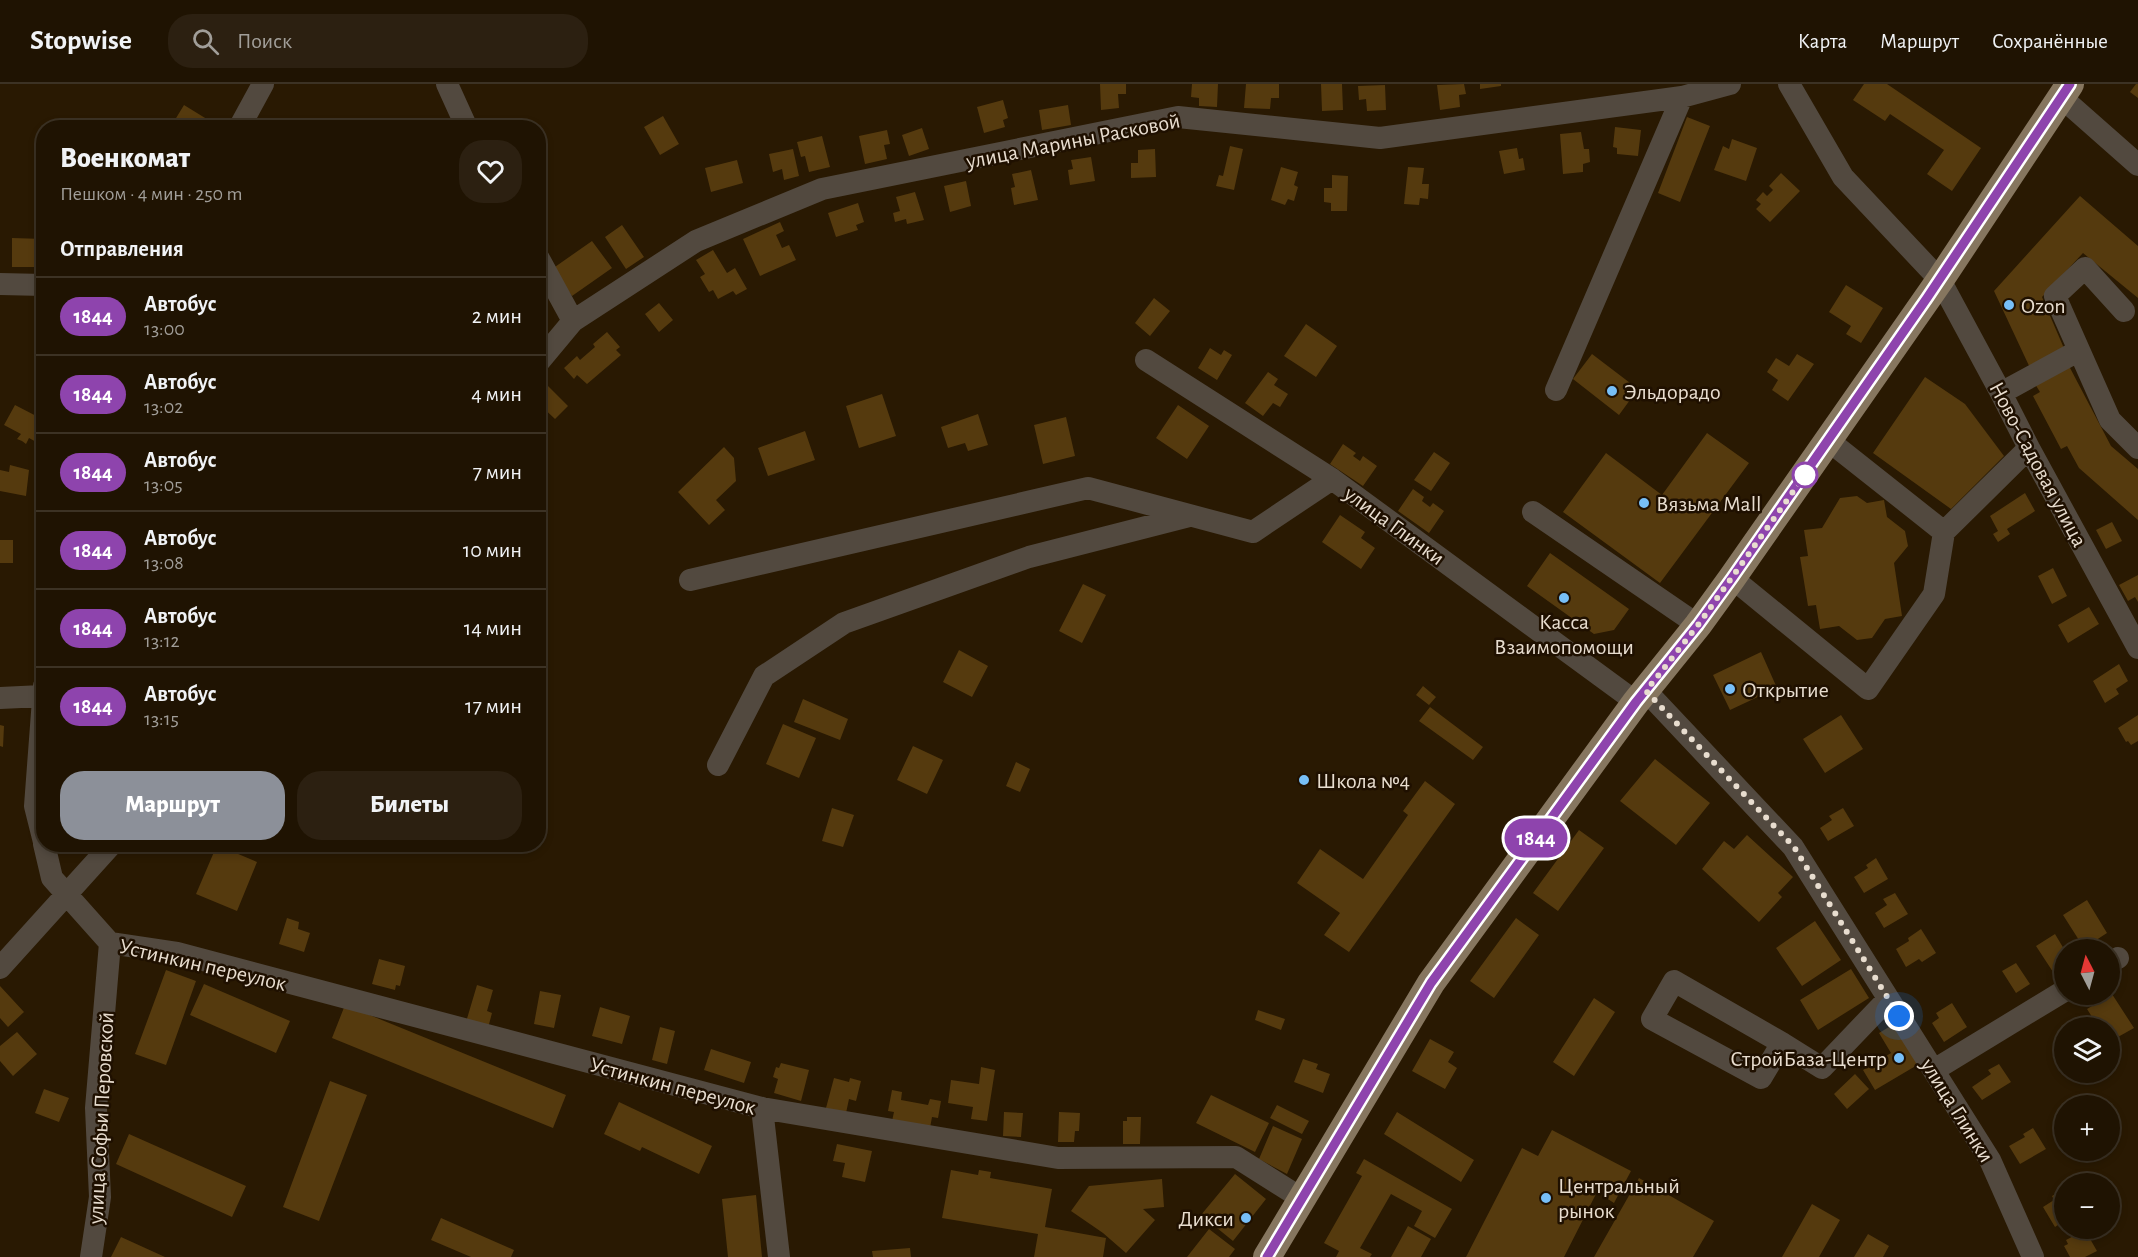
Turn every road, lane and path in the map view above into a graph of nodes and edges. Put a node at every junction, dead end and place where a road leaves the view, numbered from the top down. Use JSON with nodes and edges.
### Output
{"nodes":[{"id":1,"x":263,"y":84,"type":"edge"},
{"id":2,"x":447,"y":84,"type":"edge"},
{"id":3,"x":1730,"y":84,"type":"edge"},
{"id":4,"x":1789,"y":84,"type":"edge"},
{"id":5,"x":2066,"y":91,"type":"edge"},
{"id":6,"x":1682,"y":97,"type":"junction"},
{"id":7,"x":243,"y":120,"type":"edge"},
{"id":8,"x":463,"y":120,"type":"edge"},
{"id":9,"x":2138,"y":165,"type":"edge"},
{"id":10,"x":546,"y":272,"type":"edge"},
{"id":11,"x":1940,"y":280,"type":"junction"},
{"id":12,"x":0,"y":284,"type":"edge"},
{"id":13,"x":36,"y":285,"type":"edge"},
{"id":14,"x":2124,"y":311,"type":"dead end"},
{"id":15,"x":573,"y":321,"type":"junction"},
{"id":16,"x":2078,"y":351,"type":"junction"},
{"id":17,"x":546,"y":353,"type":"edge"},
{"id":18,"x":1146,"y":360,"type":"dead end"},
{"id":19,"x":1556,"y":390,"type":"dead end"},
{"id":20,"x":2001,"y":393,"type":"junction"},
{"id":21,"x":1829,"y":441,"type":"junction"},
{"id":22,"x":2028,"y":448,"type":"junction"},
{"id":23,"x":2138,"y":448,"type":"edge"},
{"id":24,"x":1332,"y":479,"type":"junction"},
{"id":25,"x":1533,"y":512,"type":"dead end"},
{"id":26,"x":1190,"y":516,"type":"junction"},
{"id":27,"x":1944,"y":532,"type":"junction"},
{"id":28,"x":1732,"y":578,"type":"junction"},
{"id":29,"x":690,"y":580,"type":"dead end"},
{"id":30,"x":1698,"y":625,"type":"junction"},
{"id":31,"x":2138,"y":648,"type":"edge"},
{"id":32,"x":36,"y":692,"type":"edge"},
{"id":33,"x":1641,"y":697,"type":"junction"},
{"id":34,"x":0,"y":698,"type":"edge"},
{"id":35,"x":718,"y":765,"type":"dead end"},
{"id":36,"x":36,"y":792,"type":"edge"},
{"id":37,"x":36,"y":810,"type":"edge"},
{"id":38,"x":46,"y":852,"type":"edge"},
{"id":39,"x":104,"y":852,"type":"edge"},
{"id":40,"x":66,"y":893,"type":"junction"},
{"id":41,"x":110,"y":943,"type":"junction"},
{"id":42,"x":0,"y":968,"type":"edge"},
{"id":43,"x":2054,"y":997,"type":"edge"},
{"id":44,"x":1888,"y":999,"type":"junction"},
{"id":45,"x":1782,"y":1043,"type":"junction"},
{"id":46,"x":1934,"y":1070,"type":"junction"},
{"id":47,"x":762,"y":1108,"type":"junction"},
{"id":48,"x":1301,"y":1198,"type":"junction"},
{"id":49,"x":91,"y":1257,"type":"edge"},
{"id":50,"x":779,"y":1257,"type":"edge"},
{"id":51,"x":1267,"y":1257,"type":"edge"},
{"id":52,"x":2033,"y":1257,"type":"edge"}],
"edges":[{"from":1,"to":7,"type":"street"},
{"from":2,"to":8,"type":"street"},
{"from":3,"to":6,"type":"street","name":"улица Марины Расковой"},
{"from":4,"to":11,"type":"street","name":"Ново-Садовая улица"},
{"from":5,"to":9,"type":"street"},
{"from":5,"to":11,"type":"main road"},
{"from":6,"to":15,"type":"street","name":"улица Марины Расковой"},
{"from":6,"to":19,"type":"street"},
{"from":10,"to":15,"type":"street"},
{"from":11,"to":20,"type":"street","name":"Ново-Садовая улица"},
{"from":11,"to":21,"type":"main road"},
{"from":12,"to":13,"type":"street"},
{"from":14,"to":16,"type":"street"},
{"from":15,"to":17,"type":"street","name":"улица Марины Расковой"},
{"from":16,"to":20,"type":"street"},
{"from":16,"to":23,"type":"street"},
{"from":18,"to":24,"type":"street","name":"улица Глинки"},
{"from":20,"to":22,"type":"street","name":"Ново-Садовая улица"},
{"from":21,"to":27,"type":"street"},
{"from":21,"to":28,"type":"main road"},
{"from":22,"to":27,"type":"street"},
{"from":22,"to":31,"type":"street","name":"Ново-Садовая улица"},
{"from":24,"to":26,"type":"street"},
{"from":24,"to":33,"type":"street","name":"улица Глинки"},
{"from":25,"to":30,"type":"street"},
{"from":26,"to":29,"type":"street"},
{"from":26,"to":35,"type":"street"},
{"from":27,"to":28,"type":"street"},
{"from":28,"to":30,"type":"main road"},
{"from":30,"to":33,"type":"main road"},
{"from":32,"to":34,"type":"street"},
{"from":33,"to":44,"type":"street","name":"улица Глинки"},
{"from":33,"to":48,"type":"main road"},
{"from":36,"to":37,"type":"street","name":"Устинкин переулок"},
{"from":38,"to":40,"type":"street","name":"Устинкин переулок"},
{"from":39,"to":40,"type":"street"},
{"from":40,"to":41,"type":"street","name":"Устинкин переулок"},
{"from":40,"to":42,"type":"street"},
{"from":41,"to":47,"type":"street","name":"Устинкин переулок"},
{"from":41,"to":49,"type":"street","name":"улица Софьи Перовской"},
{"from":43,"to":46,"type":"street"},
{"from":44,"to":45,"type":"street"},
{"from":44,"to":46,"type":"street","name":"улица Глинки"},
{"from":45,"to":45,"type":"street"},
{"from":46,"to":52,"type":"street","name":"улица Глинки"},
{"from":47,"to":48,"type":"street","name":"Устинкин переулок"},
{"from":47,"to":50,"type":"street"},
{"from":48,"to":51,"type":"main road"}]}
